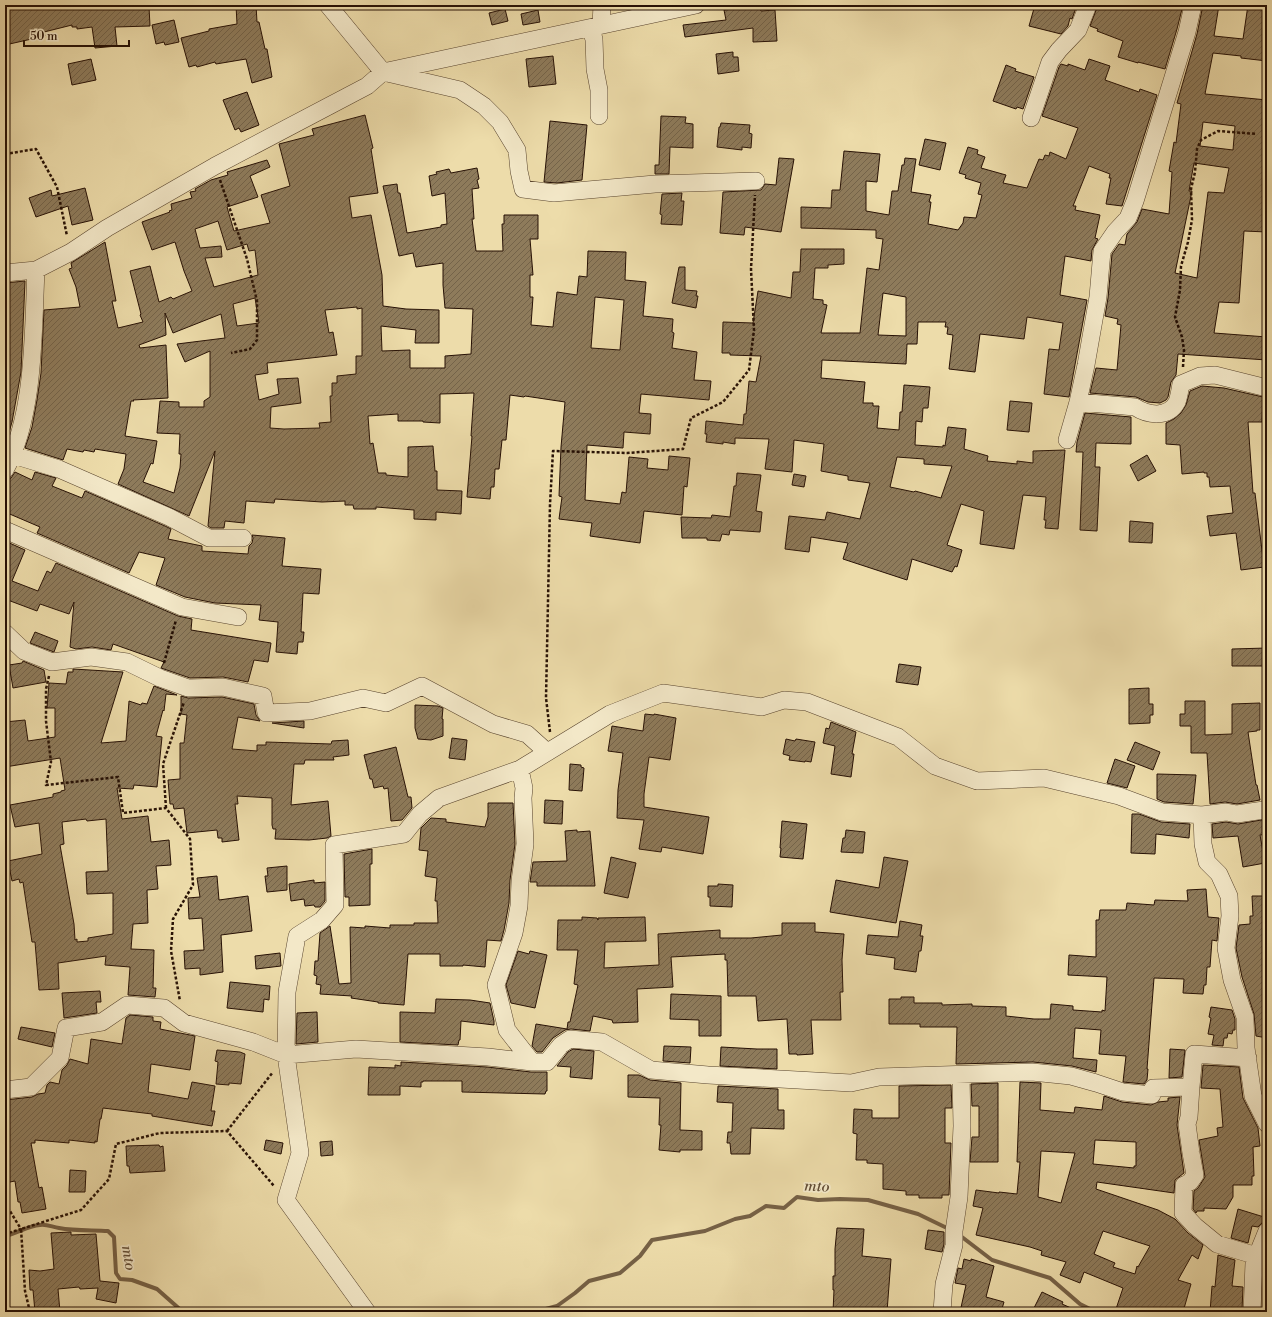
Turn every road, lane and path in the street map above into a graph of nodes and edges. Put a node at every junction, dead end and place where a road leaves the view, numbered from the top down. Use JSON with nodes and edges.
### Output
{"nodes":[{"id":1,"x":328,"y":5,"type":"edge"},
{"id":2,"x":602,"y":5,"type":"edge"},
{"id":3,"x":696,"y":5,"type":"edge"},
{"id":4,"x":1088,"y":5,"type":"edge"},
{"id":5,"x":1193,"y":5,"type":"edge"},
{"id":6,"x":596,"y":27,"type":"junction"},
{"id":7,"x":383,"y":72,"type":"junction"},
{"id":8,"x":599,"y":116,"type":"dead end"},
{"id":9,"x":1031,"y":118,"type":"dead end"},
{"id":10,"x":1258,"y":134,"type":"dead end"},
{"id":11,"x":5,"y":154,"type":"edge"},
{"id":12,"x":215,"y":166,"type":"junction"},
{"id":13,"x":756,"y":181,"type":"joint"},
{"id":14,"x":71,"y":252,"type":"junction"},
{"id":15,"x":36,"y":270,"type":"junction"},
{"id":16,"x":5,"y":273,"type":"edge"},
{"id":17,"x":231,"y":353,"type":"dead end"},
{"id":18,"x":1181,"y":384,"type":"junction"},
{"id":19,"x":1267,"y":388,"type":"edge"},
{"id":20,"x":1078,"y":402,"type":"junction"},
{"id":21,"x":1067,"y":440,"type":"dead end"},
{"id":22,"x":9,"y":462,"type":"edge"},
{"id":23,"x":5,"y":530,"type":"edge"},
{"id":24,"x":243,"y":538,"type":"dead end"},
{"id":25,"x":182,"y":607,"type":"junction"},
{"id":26,"x":238,"y":617,"type":"dead end"},
{"id":27,"x":5,"y":633,"type":"edge"},
{"id":28,"x":52,"y":662,"type":"junction"},
{"id":29,"x":160,"y":678,"type":"junction"},
{"id":30,"x":188,"y":688,"type":"junction"},
{"id":31,"x":550,"y":750,"type":"junction"},
{"id":32,"x":520,"y":769,"type":"junction"},
{"id":33,"x":166,"y":808,"type":"junction"},
{"id":34,"x":1267,"y":808,"type":"edge"},
{"id":35,"x":1202,"y":815,"type":"junction"},
{"id":36,"x":184,"y":1023,"type":"junction"},
{"id":37,"x":286,"y":1055,"type":"junction"},
{"id":38,"x":1248,"y":1058,"type":"junction"},
{"id":39,"x":532,"y":1062,"type":"junction"},
{"id":40,"x":961,"y":1075,"type":"junction"},
{"id":41,"x":1191,"y":1087,"type":"junction"},
{"id":42,"x":5,"y":1090,"type":"edge"},
{"id":43,"x":1267,"y":1124,"type":"edge"},
{"id":44,"x":227,"y":1131,"type":"junction"},
{"id":45,"x":286,"y":1200,"type":"junction"},
{"id":46,"x":5,"y":1203,"type":"edge"},
{"id":47,"x":21,"y":1229,"type":"junction"},
{"id":48,"x":1267,"y":1231,"type":"edge"},
{"id":49,"x":5,"y":1234,"type":"edge"},
{"id":50,"x":1257,"y":1256,"type":"junction"},
{"id":51,"x":30,"y":1312,"type":"edge"},
{"id":52,"x":367,"y":1312,"type":"edge"},
{"id":53,"x":942,"y":1312,"type":"edge"},
{"id":54,"x":1252,"y":1312,"type":"edge"}],
"edges":[{"from":1,"to":7,"type":"street"},
{"from":2,"to":6,"type":"street"},
{"from":3,"to":6,"type":"street"},
{"from":4,"to":9,"type":"street"},
{"from":5,"to":20,"type":"street"},
{"from":6,"to":7,"type":"street"},
{"from":6,"to":8,"type":"street"},
{"from":7,"to":12,"type":"street"},
{"from":7,"to":13,"type":"street"},
{"from":10,"to":18,"type":"path"},
{"from":11,"to":14,"type":"path"},
{"from":12,"to":14,"type":"street"},
{"from":12,"to":17,"type":"path"},
{"from":13,"to":31,"type":"path"},
{"from":14,"to":15,"type":"street"},
{"from":15,"to":16,"type":"street"},
{"from":15,"to":22,"type":"street"},
{"from":18,"to":19,"type":"street"},
{"from":18,"to":20,"type":"street"},
{"from":20,"to":21,"type":"street"},
{"from":22,"to":24,"type":"street"},
{"from":23,"to":25,"type":"street"},
{"from":25,"to":26,"type":"street"},
{"from":25,"to":29,"type":"path"},
{"from":27,"to":28,"type":"street"},
{"from":28,"to":29,"type":"street"},
{"from":28,"to":33,"type":"path"},
{"from":29,"to":30,"type":"street"},
{"from":30,"to":31,"type":"street"},
{"from":30,"to":33,"type":"path"},
{"from":31,"to":32,"type":"street"},
{"from":31,"to":35,"type":"street"},
{"from":32,"to":37,"type":"street"},
{"from":32,"to":39,"type":"street"},
{"from":33,"to":36,"type":"path"},
{"from":34,"to":35,"type":"street"},
{"from":35,"to":38,"type":"street"},
{"from":36,"to":37,"type":"street"},
{"from":36,"to":42,"type":"street"},
{"from":37,"to":39,"type":"street"},
{"from":37,"to":44,"type":"path"},
{"from":37,"to":45,"type":"street"},
{"from":38,"to":41,"type":"street"},
{"from":38,"to":43,"type":"street"},
{"from":39,"to":40,"type":"street"},
{"from":40,"to":41,"type":"street"},
{"from":40,"to":53,"type":"street"},
{"from":41,"to":50,"type":"street"},
{"from":44,"to":45,"type":"path"},
{"from":44,"to":47,"type":"path"},
{"from":45,"to":52,"type":"street"},
{"from":46,"to":47,"type":"path"},
{"from":47,"to":49,"type":"path"},
{"from":47,"to":51,"type":"path"},
{"from":48,"to":50,"type":"street"},
{"from":50,"to":54,"type":"street"}]}
